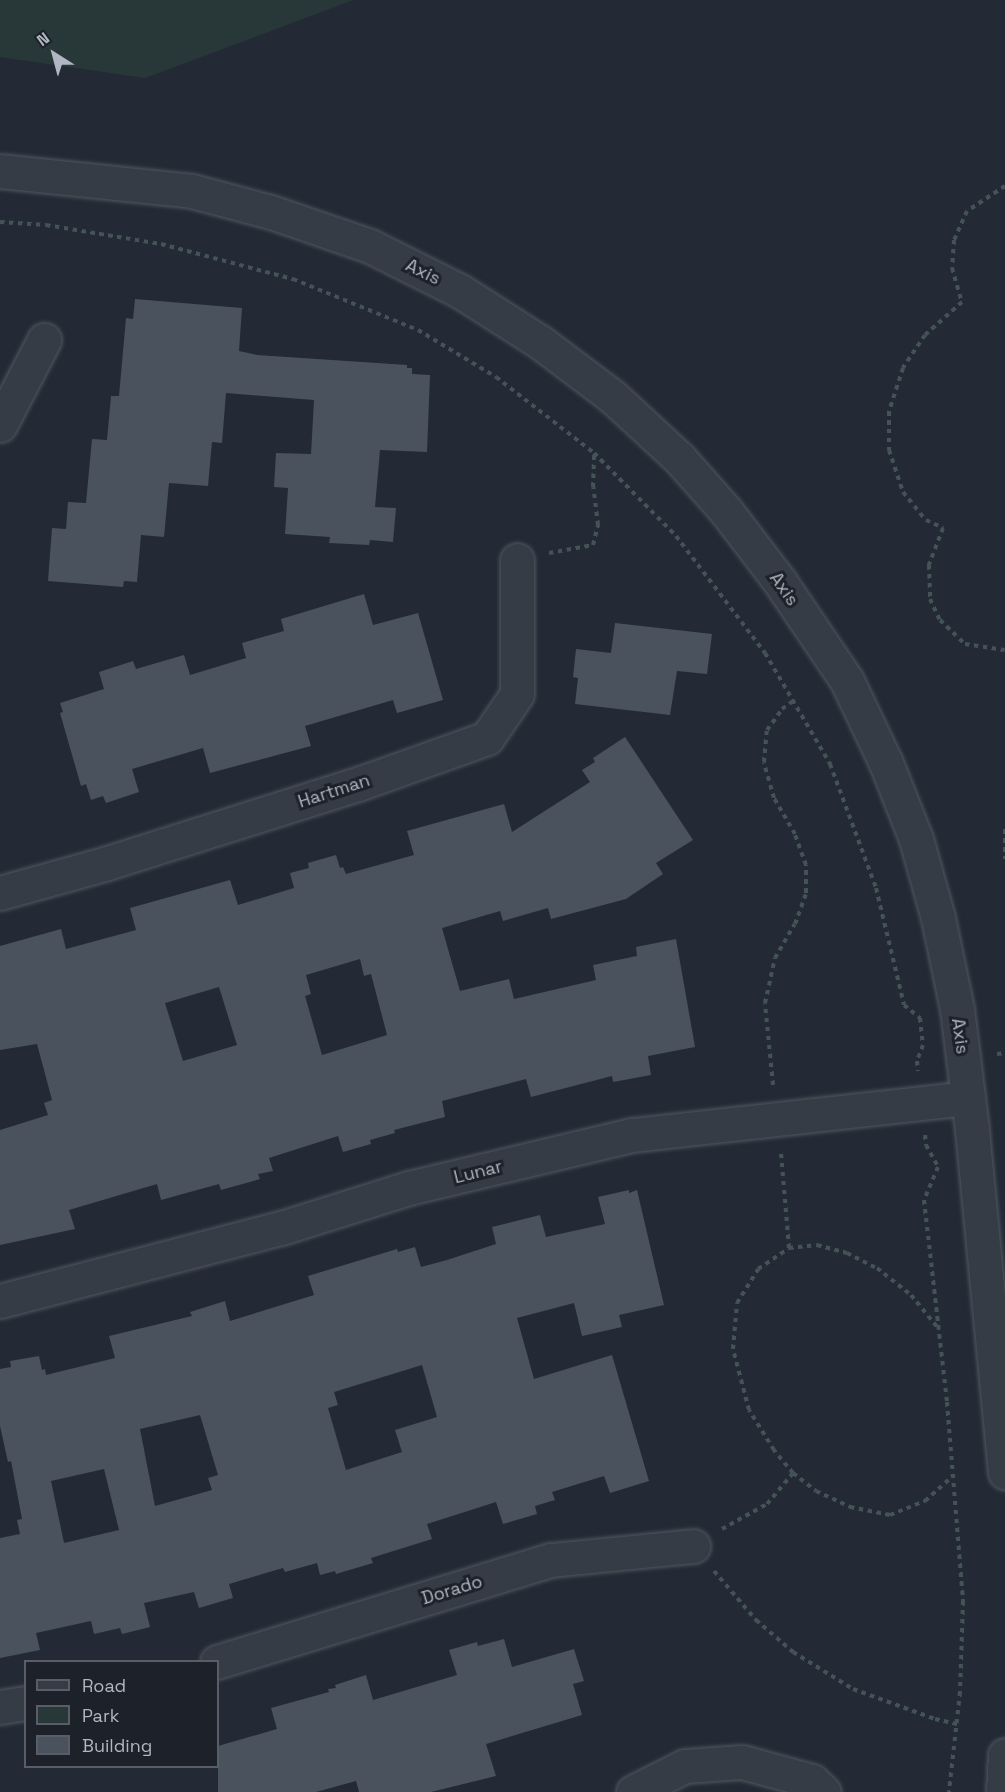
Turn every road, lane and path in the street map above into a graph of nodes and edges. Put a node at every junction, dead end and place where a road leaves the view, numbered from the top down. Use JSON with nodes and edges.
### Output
{"nodes":[{"id":1,"x":0,"y":171,"type":"edge"},
{"id":2,"x":1005,"y":186,"type":"edge"},
{"id":3,"x":0,"y":222,"type":"edge"},
{"id":4,"x":44,"y":340,"type":"dead end"},
{"id":5,"x":0,"y":425,"type":"edge"},
{"id":6,"x":594,"y":453,"type":"junction"},
{"id":7,"x":517,"y":560,"type":"joint"},
{"id":8,"x":1005,"y":650,"type":"edge"},
{"id":9,"x":793,"y":701,"type":"junction"},
{"id":10,"x":1005,"y":829,"type":"edge"},
{"id":11,"x":1005,"y":859,"type":"edge"},
{"id":12,"x":0,"y":893,"type":"edge"},
{"id":13,"x":968,"y":1098,"type":"junction"},
{"id":14,"x":922,"y":1103,"type":"junction"},
{"id":15,"x":778,"y":1119,"type":"junction"},
{"id":16,"x":789,"y":1248,"type":"junction"},
{"id":17,"x":0,"y":1301,"type":"edge"},
{"id":18,"x":998,"y":1320,"type":"edge"},
{"id":19,"x":939,"y":1330,"type":"junction"},
{"id":20,"x":1005,"y":1472,"type":"edge"},
{"id":21,"x":793,"y":1473,"type":"junction"},
{"id":22,"x":954,"y":1475,"type":"junction"},
{"id":23,"x":693,"y":1546,"type":"junction"},
{"id":24,"x":219,"y":1661,"type":"edge"},
{"id":25,"x":24,"y":1703,"type":"edge"},
{"id":26,"x":0,"y":1707,"type":"edge"},
{"id":27,"x":957,"y":1724,"type":"junction"},
{"id":28,"x":1005,"y":1755,"type":"edge"},
{"id":29,"x":633,"y":1792,"type":"edge"},
{"id":30,"x":824,"y":1792,"type":"edge"},
{"id":31,"x":949,"y":1792,"type":"edge"},
{"id":32,"x":1003,"y":1792,"type":"edge"}],
"edges":[{"from":1,"to":13,"type":"street","name":"Axis"},
{"from":2,"to":8,"type":"path"},
{"from":3,"to":6,"type":"path"},
{"from":4,"to":5,"type":"street"},
{"from":6,"to":7,"type":"path"},
{"from":6,"to":9,"type":"path"},
{"from":7,"to":12,"type":"street","name":"Hartman"},
{"from":9,"to":14,"type":"path"},
{"from":9,"to":15,"type":"path"},
{"from":10,"to":11,"type":"path"},
{"from":13,"to":14,"type":"street","name":"Lunar"},
{"from":13,"to":18,"type":"street","name":"Axis"},
{"from":14,"to":15,"type":"street","name":"Lunar"},
{"from":14,"to":19,"type":"path"},
{"from":15,"to":16,"type":"path"},
{"from":15,"to":17,"type":"street","name":"Lunar"},
{"from":16,"to":19,"type":"path"},
{"from":16,"to":21,"type":"path"},
{"from":18,"to":20,"type":"street","name":"Axis"},
{"from":19,"to":22,"type":"path"},
{"from":21,"to":22,"type":"path"},
{"from":21,"to":23,"type":"path"},
{"from":22,"to":27,"type":"path"},
{"from":23,"to":24,"type":"street","name":"Dorado"},
{"from":23,"to":27,"type":"path"},
{"from":25,"to":26,"type":"street"},
{"from":27,"to":31,"type":"path"},
{"from":28,"to":32,"type":"street"},
{"from":29,"to":30,"type":"street"}]}
